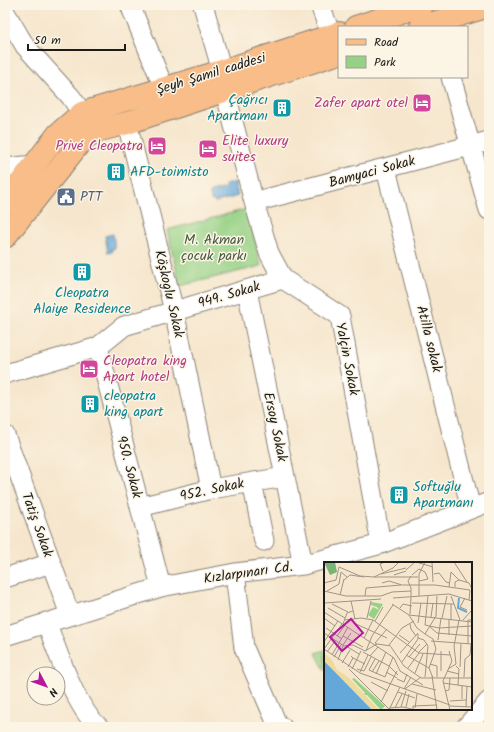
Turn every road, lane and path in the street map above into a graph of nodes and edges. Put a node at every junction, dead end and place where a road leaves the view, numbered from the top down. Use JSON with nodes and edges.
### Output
{"nodes":[{"id":1,"x":130,"y":5,"type":"edge"},
{"id":2,"x":203,"y":5,"type":"edge"},
{"id":3,"x":320,"y":5,"type":"edge"},
{"id":4,"x":422,"y":5,"type":"edge"},
{"id":5,"x":489,"y":6,"type":"edge"},
{"id":6,"x":5,"y":12,"type":"edge"},
{"id":7,"x":430,"y":20,"type":"edge"},
{"id":8,"x":359,"y":26,"type":"edge"},
{"id":9,"x":336,"y":40,"type":"edge"},
{"id":10,"x":451,"y":78,"type":"edge"},
{"id":11,"x":223,"y":81,"type":"junction"},
{"id":12,"x":164,"y":88,"type":"junction"},
{"id":13,"x":82,"y":113,"type":"junction"},
{"id":14,"x":127,"y":123,"type":"junction"},
{"id":15,"x":93,"y":132,"type":"junction"},
{"id":16,"x":480,"y":144,"type":"edge"},
{"id":17,"x":34,"y":165,"type":"junction"},
{"id":18,"x":5,"y":168,"type":"edge"},
{"id":19,"x":386,"y":169,"type":"junction"},
{"id":20,"x":254,"y":202,"type":"junction"},
{"id":21,"x":5,"y":203,"type":"edge"},
{"id":22,"x":489,"y":210,"type":"edge"},
{"id":23,"x":5,"y":237,"type":"edge"},
{"id":24,"x":283,"y":280,"type":"junction"},
{"id":25,"x":247,"y":290,"type":"junction"},
{"id":26,"x":174,"y":311,"type":"junction"},
{"id":27,"x":98,"y":347,"type":"junction"},
{"id":28,"x":5,"y":374,"type":"edge"},
{"id":29,"x":5,"y":435,"type":"edge"},
{"id":30,"x":286,"y":477,"type":"junction"},
{"id":31,"x":252,"y":482,"type":"junction"},
{"id":32,"x":211,"y":489,"type":"junction"},
{"id":33,"x":489,"y":502,"type":"edge"},
{"id":34,"x":140,"y":507,"type":"junction"},
{"id":35,"x":471,"y":509,"type":"junction"},
{"id":36,"x":264,"y":541,"type":"dead end"},
{"id":37,"x":381,"y":544,"type":"junction"},
{"id":38,"x":51,"y":563,"type":"junction"},
{"id":39,"x":303,"y":565,"type":"junction"},
{"id":40,"x":235,"y":573,"type":"junction"},
{"id":41,"x":5,"y":578,"type":"edge"},
{"id":42,"x":161,"y":587,"type":"junction"},
{"id":43,"x":70,"y":615,"type":"junction"},
{"id":44,"x":46,"y":622,"type":"junction"},
{"id":45,"x":5,"y":636,"type":"edge"},
{"id":46,"x":489,"y":701,"type":"edge"},
{"id":47,"x":99,"y":727,"type":"edge"},
{"id":48,"x":282,"y":727,"type":"edge"},
{"id":49,"x":466,"y":727,"type":"edge"}],
"edges":[{"from":1,"to":12,"type":"street"},
{"from":2,"to":11,"type":"street"},
{"from":3,"to":9,"type":"street"},
{"from":4,"to":8,"type":"main road"},
{"from":5,"to":7,"type":"main road"},
{"from":6,"to":13,"type":"street"},
{"from":9,"to":11,"type":"main road","name":"Şeyh Şamil caddesi"},
{"from":10,"to":16,"type":"street"},
{"from":11,"to":12,"type":"main road","name":"Şeyh Şamil caddesi"},
{"from":11,"to":14,"type":"main road","name":"Şeyh Şamil caddesi"},
{"from":11,"to":20,"type":"street"},
{"from":12,"to":13,"type":"main road","name":"Şeyh Şamil caddesi"},
{"from":13,"to":15,"type":"main road"},
{"from":13,"to":17,"type":"main road"},
{"from":14,"to":15,"type":"main road","name":"Şeyh Şamil caddesi"},
{"from":14,"to":26,"type":"street","name":"Köşkoglu Sokak"},
{"from":15,"to":23,"type":"main road"},
{"from":16,"to":19,"type":"street","name":"Bamyaci Sokak"},
{"from":16,"to":22,"type":"street"},
{"from":17,"to":18,"type":"street"},
{"from":17,"to":21,"type":"main road"},
{"from":19,"to":20,"type":"street","name":"Bamyaci Sokak"},
{"from":19,"to":35,"type":"street","name":"Atilla sokak"},
{"from":20,"to":24,"type":"street"},
{"from":24,"to":25,"type":"street","name":"949. Sokak"},
{"from":24,"to":37,"type":"street","name":"Yalçin Sokak"},
{"from":25,"to":26,"type":"street","name":"949. Sokak"},
{"from":25,"to":30,"type":"street","name":"Ersoy Sokak"},
{"from":26,"to":27,"type":"street","name":"949. Sokak"},
{"from":26,"to":32,"type":"street","name":"Köşkoglu Sokak"},
{"from":27,"to":28,"type":"street"},
{"from":27,"to":34,"type":"street","name":"950. Sokak"},
{"from":29,"to":38,"type":"street","name":"Tatiş Sokak"},
{"from":30,"to":31,"type":"street","name":"952. Sokak"},
{"from":30,"to":39,"type":"street","name":"Ersoy Sokak"},
{"from":31,"to":32,"type":"street","name":"952. Sokak"},
{"from":31,"to":36,"type":"street"},
{"from":32,"to":34,"type":"street","name":"952. Sokak"},
{"from":33,"to":35,"type":"street","name":"Kızlarpınarı Cd."},
{"from":34,"to":42,"type":"street","name":"950. Sokak"},
{"from":35,"to":37,"type":"street","name":"Kızlarpınarı Cd."},
{"from":37,"to":39,"type":"street","name":"Kızlarpınarı Cd."},
{"from":38,"to":41,"type":"street"},
{"from":38,"to":43,"type":"street","name":"Tatiş Sokak"},
{"from":39,"to":40,"type":"street","name":"Kızlarpınarı Cd."},
{"from":40,"to":42,"type":"street","name":"Kızlarpınarı Cd."},
{"from":40,"to":48,"type":"street"},
{"from":42,"to":43,"type":"street","name":"Kızlarpınarı Cd."},
{"from":43,"to":44,"type":"street","name":"Kızlarpınarı Cd."},
{"from":44,"to":45,"type":"street","name":"Kızlarpınarı Cd."},
{"from":44,"to":47,"type":"street"},
{"from":46,"to":49,"type":"street"}]}
